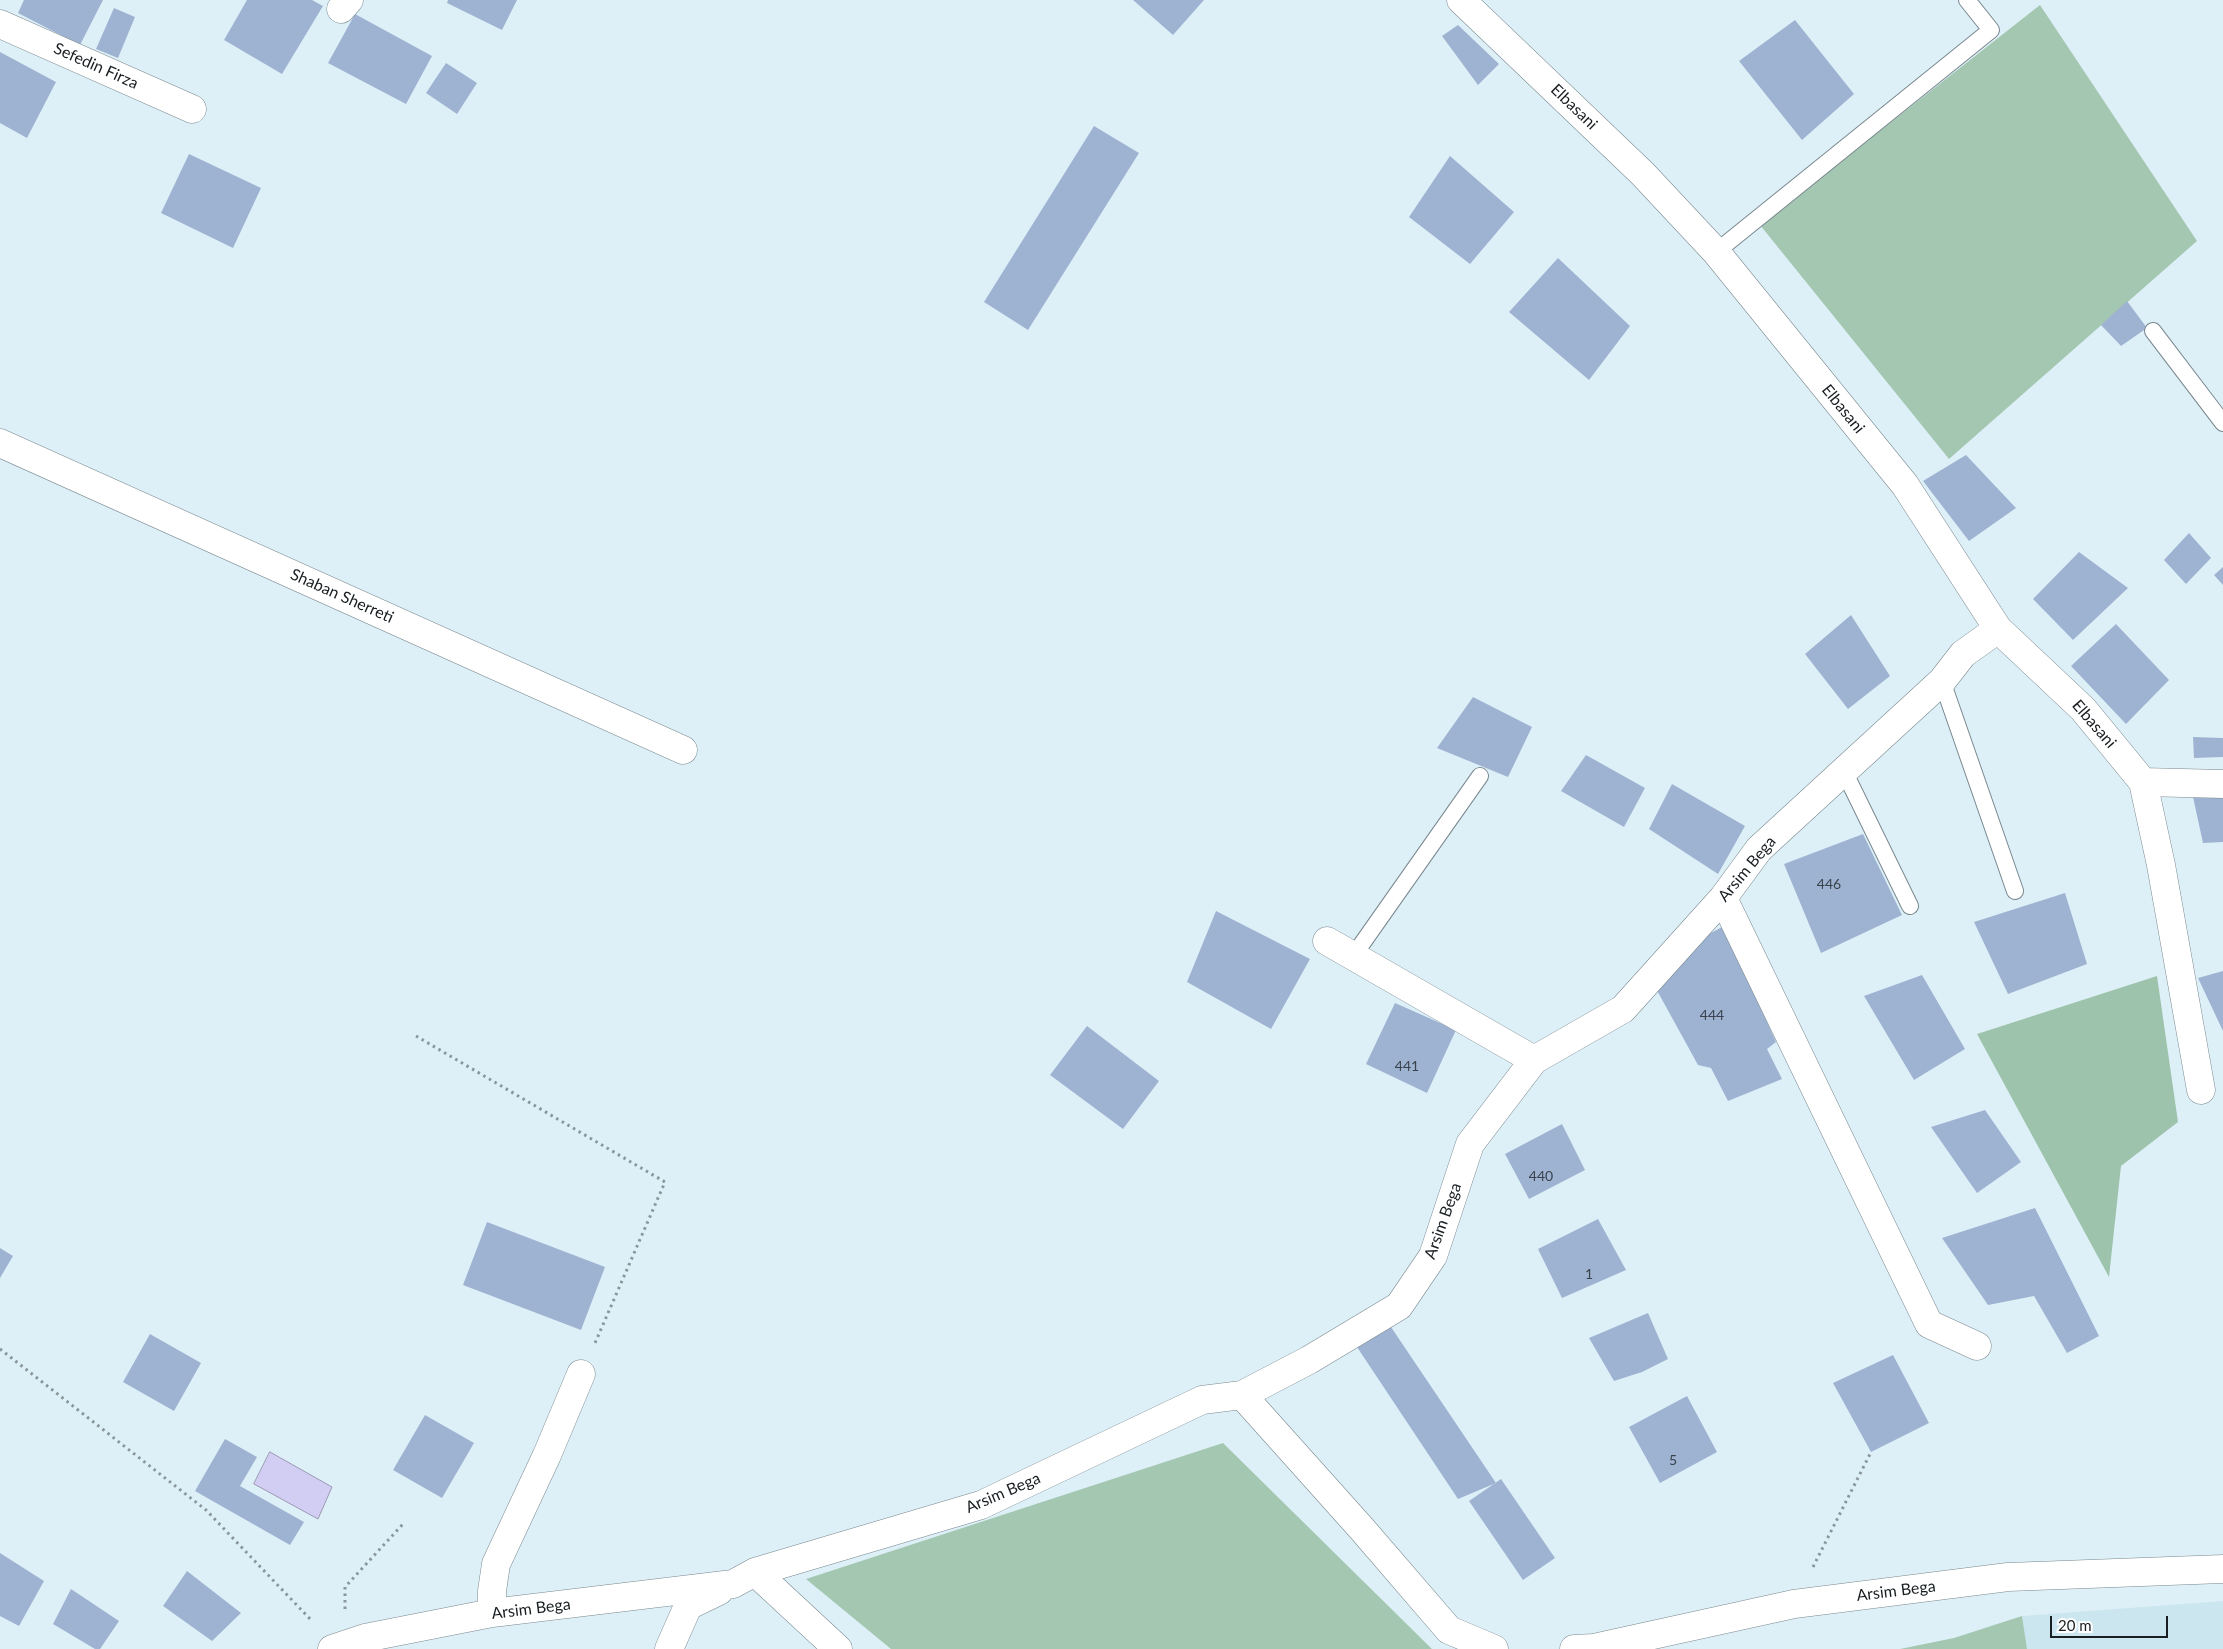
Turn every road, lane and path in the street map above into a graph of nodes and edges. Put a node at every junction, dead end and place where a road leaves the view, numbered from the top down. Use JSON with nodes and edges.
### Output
{"nodes":[{"id":1,"x":1461,"y":0,"type":"edge"},
{"id":2,"x":1968,"y":0,"type":"edge"},
{"id":3,"x":0,"y":24,"type":"edge"},
{"id":4,"x":192,"y":109,"type":"dead end"},
{"id":5,"x":1716,"y":252,"type":"junction"},
{"id":6,"x":2153,"y":331,"type":"dead end"},
{"id":7,"x":2223,"y":423,"type":"edge"},
{"id":8,"x":0,"y":442,"type":"edge"},
{"id":9,"x":1998,"y":629,"type":"junction"},
{"id":10,"x":1942,"y":680,"type":"junction"},
{"id":11,"x":683,"y":750,"type":"dead end"},
{"id":12,"x":1844,"y":771,"type":"junction"},
{"id":13,"x":1480,"y":776,"type":"dead end"},
{"id":14,"x":2142,"y":782,"type":"junction"},
{"id":15,"x":2223,"y":784,"type":"edge"},
{"id":16,"x":2015,"y":891,"type":"dead end"},
{"id":17,"x":1723,"y":898,"type":"junction"},
{"id":18,"x":1910,"y":906,"type":"dead end"},
{"id":19,"x":1327,"y":941,"type":"dead end"},
{"id":20,"x":1354,"y":955,"type":"junction"},
{"id":21,"x":416,"y":1036,"type":"dead end"},
{"id":22,"x":1534,"y":1060,"type":"junction"},
{"id":23,"x":2201,"y":1090,"type":"dead end"},
{"id":24,"x":1977,"y":1346,"type":"dead end"},
{"id":25,"x":0,"y":1349,"type":"edge"},
{"id":26,"x":581,"y":1374,"type":"joint"},
{"id":27,"x":1242,"y":1395,"type":"junction"},
{"id":28,"x":1871,"y":1452,"type":"dead end"},
{"id":29,"x":403,"y":1524,"type":"dead end"},
{"id":30,"x":2223,"y":1569,"type":"edge"},
{"id":31,"x":744,"y":1578,"type":"junction"},
{"id":32,"x":1794,"y":1604,"type":"junction"},
{"id":33,"x":492,"y":1614,"type":"junction"},
{"id":34,"x":338,"y":1647,"type":"edge"},
{"id":35,"x":669,"y":1649,"type":"edge"},
{"id":36,"x":838,"y":1649,"type":"edge"},
{"id":37,"x":1494,"y":1649,"type":"edge"},
{"id":38,"x":1574,"y":1649,"type":"edge"}],
"edges":[{"from":1,"to":5,"type":"street","name":"Elbasani"},
{"from":2,"to":5,"type":"lane"},
{"from":3,"to":4,"type":"street","name":"Sefedin Firza"},
{"from":5,"to":9,"type":"street","name":"Elbasani"},
{"from":6,"to":7,"type":"lane"},
{"from":8,"to":11,"type":"street","name":"Shaban Sherreti"},
{"from":9,"to":10,"type":"street","name":"Arsim Bega"},
{"from":9,"to":14,"type":"street","name":"Elbasani"},
{"from":10,"to":12,"type":"street","name":"Arsim Bega"},
{"from":10,"to":16,"type":"lane"},
{"from":12,"to":17,"type":"street","name":"Arsim Bega"},
{"from":12,"to":18,"type":"lane"},
{"from":13,"to":20,"type":"lane"},
{"from":14,"to":15,"type":"street"},
{"from":14,"to":23,"type":"street"},
{"from":17,"to":22,"type":"street","name":"Arsim Bega"},
{"from":17,"to":24,"type":"street"},
{"from":19,"to":20,"type":"street"},
{"from":20,"to":22,"type":"street"},
{"from":21,"to":26,"type":"path"},
{"from":22,"to":27,"type":"street","name":"Arsim Bega"},
{"from":25,"to":34,"type":"path"},
{"from":26,"to":33,"type":"street"},
{"from":27,"to":31,"type":"street","name":"Arsim Bega"},
{"from":27,"to":37,"type":"street"},
{"from":28,"to":32,"type":"path"},
{"from":29,"to":34,"type":"path"},
{"from":30,"to":32,"type":"street","name":"Arsim Bega"},
{"from":31,"to":33,"type":"street","name":"Arsim Bega"},
{"from":31,"to":35,"type":"street","name":"Arsim Bega"},
{"from":31,"to":36,"type":"street"},
{"from":32,"to":38,"type":"street","name":"Arsim Bega"},
{"from":33,"to":34,"type":"street","name":"Arsim Bega"}]}
